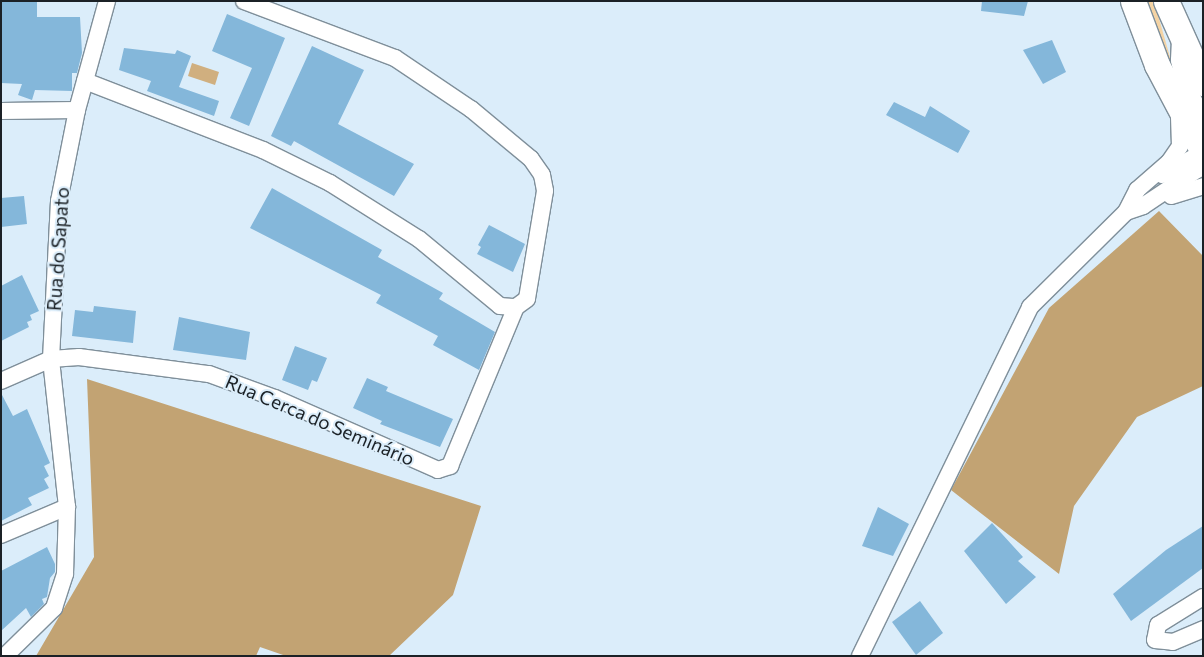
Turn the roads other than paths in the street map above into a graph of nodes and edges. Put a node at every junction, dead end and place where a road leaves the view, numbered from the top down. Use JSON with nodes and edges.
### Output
{"nodes":[{"id":1,"x":106,"y":1,"type":"edge"},
{"id":2,"x":244,"y":1,"type":"edge"},
{"id":3,"x":1133,"y":1,"type":"edge"},
{"id":4,"x":1166,"y":1,"type":"edge"},
{"id":5,"x":1180,"y":39,"type":"junction"},
{"id":6,"x":85,"y":81,"type":"junction"},
{"id":7,"x":1203,"y":83,"type":"edge"},
{"id":8,"x":1177,"y":102,"type":"junction"},
{"id":9,"x":77,"y":110,"type":"junction"},
{"id":10,"x":1,"y":111,"type":"edge"},
{"id":11,"x":1203,"y":118,"type":"edge"},
{"id":12,"x":1203,"y":152,"type":"edge"},
{"id":13,"x":1203,"y":159,"type":"edge"},
{"id":14,"x":1203,"y":186,"type":"edge"},
{"id":15,"x":1137,"y":190,"type":"junction"},
{"id":16,"x":1143,"y":206,"type":"junction"},
{"id":17,"x":1126,"y":212,"type":"junction"},
{"id":18,"x":516,"y":308,"type":"junction"},
{"id":19,"x":51,"y":359,"type":"junction"},
{"id":20,"x":1,"y":381,"type":"edge"},
{"id":21,"x":67,"y":507,"type":"junction"},
{"id":22,"x":1,"y":536,"type":"edge"},
{"id":23,"x":1203,"y":597,"type":"edge"},
{"id":24,"x":1203,"y":629,"type":"edge"},
{"id":25,"x":5,"y":656,"type":"edge"},
{"id":26,"x":860,"y":656,"type":"edge"}],
"edges":[{"from":1,"to":6,"type":"street","name":"Rua do Sapato"},
{"from":2,"to":18,"type":"street"},
{"from":3,"to":8,"type":"main road"},
{"from":4,"to":5,"type":"main road"},
{"from":5,"to":7,"type":"main road"},
{"from":5,"to":11,"type":"street"},
{"from":6,"to":9,"type":"street","name":"Rua do Sapato"},
{"from":6,"to":18,"type":"street"},
{"from":8,"to":12,"type":"main road"},
{"from":8,"to":15,"type":"street"},
{"from":9,"to":10,"type":"street"},
{"from":9,"to":19,"type":"street","name":"Rua do Sapato"},
{"from":13,"to":15,"type":"street"},
{"from":13,"to":16,"type":"street"},
{"from":14,"to":16,"type":"street"},
{"from":15,"to":17,"type":"street"},
{"from":16,"to":17,"type":"street"},
{"from":17,"to":26,"type":"street"},
{"from":18,"to":19,"type":"street","name":"Rua Cerca do Seminário"},
{"from":19,"to":20,"type":"street","name":"Rua Cerca do Seminário"},
{"from":19,"to":21,"type":"street","name":"Rua do Sapato"},
{"from":21,"to":22,"type":"street"},
{"from":21,"to":25,"type":"street","name":"Rua do Sapato"},
{"from":23,"to":24,"type":"street"}]}
